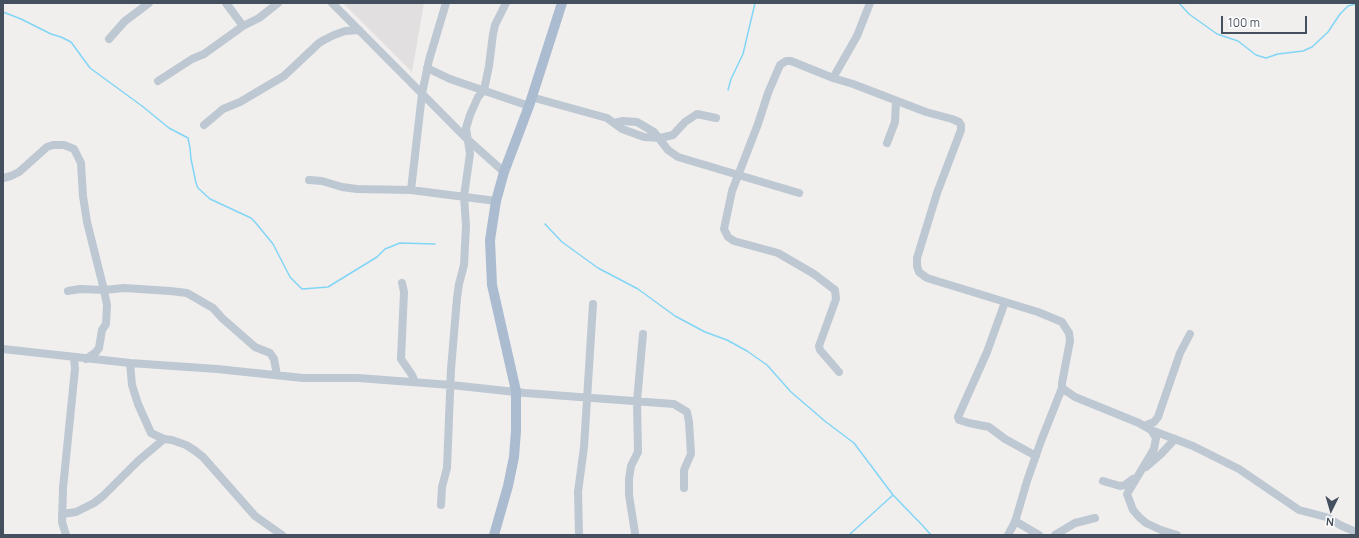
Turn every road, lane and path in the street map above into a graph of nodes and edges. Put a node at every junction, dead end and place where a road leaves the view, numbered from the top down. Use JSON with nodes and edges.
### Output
{"nodes":[{"id":1,"x":149,"y":3,"type":"edge"},
{"id":2,"x":226,"y":3,"type":"edge"},
{"id":3,"x":278,"y":3,"type":"edge"},
{"id":4,"x":332,"y":3,"type":"edge"},
{"id":5,"x":446,"y":3,"type":"edge"},
{"id":6,"x":506,"y":3,"type":"edge"},
{"id":7,"x":562,"y":3,"type":"edge"},
{"id":8,"x":870,"y":3,"type":"edge"},
{"id":9,"x":243,"y":26,"type":"junction"},
{"id":10,"x":359,"y":30,"type":"junction"},
{"id":11,"x":109,"y":39,"type":"dead end"},
{"id":12,"x":427,"y":68,"type":"junction"},
{"id":13,"x":833,"y":78,"type":"junction"},
{"id":14,"x":158,"y":81,"type":"dead end"},
{"id":15,"x":484,"y":90,"type":"junction"},
{"id":16,"x":422,"y":94,"type":"junction"},
{"id":17,"x":896,"y":101,"type":"junction"},
{"id":18,"x":530,"y":102,"type":"junction"},
{"id":19,"x":716,"y":118,"type":"dead end"},
{"id":20,"x":614,"y":123,"type":"junction"},
{"id":21,"x":204,"y":125,"type":"dead end"},
{"id":22,"x":644,"y":137,"type":"junction"},
{"id":23,"x":660,"y":138,"type":"junction"},
{"id":24,"x":467,"y":139,"type":"junction"},
{"id":25,"x":887,"y":142,"type":"dead end"},
{"id":26,"x":668,"y":150,"type":"junction"},
{"id":27,"x":504,"y":172,"type":"junction"},
{"id":28,"x":738,"y":175,"type":"junction"},
{"id":29,"x":3,"y":178,"type":"edge"},
{"id":30,"x":309,"y":180,"type":"dead end"},
{"id":31,"x":411,"y":190,"type":"junction"},
{"id":32,"x":799,"y":193,"type":"dead end"},
{"id":33,"x":464,"y":196,"type":"junction"},
{"id":34,"x":496,"y":201,"type":"junction"},
{"id":35,"x":402,"y":283,"type":"dead end"},
{"id":36,"x":104,"y":290,"type":"junction"},
{"id":37,"x":68,"y":291,"type":"dead end"},
{"id":38,"x":1005,"y":302,"type":"junction"},
{"id":39,"x":593,"y":304,"type":"dead end"},
{"id":40,"x":643,"y":334,"type":"dead end"},
{"id":41,"x":1190,"y":334,"type":"dead end"},
{"id":42,"x":3,"y":349,"type":"edge"},
{"id":43,"x":74,"y":358,"type":"junction"},
{"id":44,"x":86,"y":359,"type":"junction"},
{"id":45,"x":130,"y":363,"type":"junction"},
{"id":46,"x":838,"y":372,"type":"dead end"},
{"id":47,"x":277,"y":375,"type":"junction"},
{"id":48,"x":415,"y":382,"type":"junction"},
{"id":49,"x":451,"y":385,"type":"junction"},
{"id":50,"x":1062,"y":388,"type":"junction"},
{"id":51,"x":516,"y":391,"type":"junction"},
{"id":52,"x":586,"y":397,"type":"junction"},
{"id":53,"x":637,"y":401,"type":"junction"},
{"id":54,"x":1147,"y":428,"type":"junction"},
{"id":55,"x":164,"y":439,"type":"junction"},
{"id":56,"x":1175,"y":439,"type":"junction"},
{"id":57,"x":1036,"y":456,"type":"junction"},
{"id":58,"x":1138,"y":474,"type":"junction"},
{"id":59,"x":1103,"y":481,"type":"dead end"},
{"id":60,"x":1126,"y":487,"type":"junction"},
{"id":61,"x":684,"y":488,"type":"dead end"},
{"id":62,"x":441,"y":505,"type":"dead end"},
{"id":63,"x":62,"y":514,"type":"junction"},
{"id":64,"x":1095,"y":518,"type":"dead end"},
{"id":65,"x":1015,"y":521,"type":"junction"},
{"id":66,"x":1356,"y":532,"type":"edge"},
{"id":67,"x":635,"y":534,"type":"dead end"},
{"id":68,"x":66,"y":535,"type":"edge"},
{"id":69,"x":282,"y":535,"type":"edge"},
{"id":70,"x":494,"y":535,"type":"edge"},
{"id":71,"x":579,"y":535,"type":"edge"},
{"id":72,"x":1008,"y":535,"type":"edge"},
{"id":73,"x":1039,"y":535,"type":"edge"},
{"id":74,"x":1055,"y":535,"type":"edge"},
{"id":75,"x":1176,"y":535,"type":"edge"}],
"edges":[{"from":1,"to":11,"type":"street"},
{"from":2,"to":9,"type":"street"},
{"from":3,"to":9,"type":"street"},
{"from":4,"to":10,"type":"street"},
{"from":5,"to":12,"type":"street"},
{"from":6,"to":15,"type":"street"},
{"from":7,"to":18,"type":"main road"},
{"from":8,"to":13,"type":"street"},
{"from":9,"to":14,"type":"street"},
{"from":10,"to":16,"type":"street"},
{"from":10,"to":21,"type":"street"},
{"from":12,"to":15,"type":"street"},
{"from":12,"to":16,"type":"street"},
{"from":13,"to":17,"type":"street"},
{"from":13,"to":28,"type":"street"},
{"from":15,"to":18,"type":"street"},
{"from":15,"to":24,"type":"street"},
{"from":16,"to":24,"type":"street"},
{"from":16,"to":31,"type":"street"},
{"from":17,"to":25,"type":"street"},
{"from":17,"to":38,"type":"street"},
{"from":18,"to":20,"type":"street"},
{"from":18,"to":27,"type":"main road"},
{"from":19,"to":23,"type":"street"},
{"from":20,"to":22,"type":"street"},
{"from":20,"to":23,"type":"street"},
{"from":22,"to":23,"type":"street"},
{"from":22,"to":26,"type":"street"},
{"from":23,"to":26,"type":"street"},
{"from":24,"to":27,"type":"street"},
{"from":24,"to":33,"type":"street"},
{"from":26,"to":28,"type":"street"},
{"from":27,"to":34,"type":"main road"},
{"from":28,"to":32,"type":"street"},
{"from":28,"to":46,"type":"street"},
{"from":29,"to":36,"type":"street"},
{"from":30,"to":31,"type":"street"},
{"from":31,"to":33,"type":"street"},
{"from":33,"to":34,"type":"street"},
{"from":33,"to":49,"type":"street"},
{"from":34,"to":51,"type":"main road"},
{"from":35,"to":48,"type":"street"},
{"from":36,"to":37,"type":"street"},
{"from":36,"to":44,"type":"street"},
{"from":36,"to":47,"type":"street"},
{"from":38,"to":50,"type":"street"},
{"from":38,"to":57,"type":"street"},
{"from":39,"to":52,"type":"street"},
{"from":40,"to":53,"type":"street"},
{"from":41,"to":54,"type":"street"},
{"from":42,"to":43,"type":"street"},
{"from":43,"to":44,"type":"street"},
{"from":43,"to":63,"type":"street"},
{"from":44,"to":45,"type":"street"},
{"from":45,"to":47,"type":"street"},
{"from":45,"to":55,"type":"street"},
{"from":47,"to":48,"type":"street"},
{"from":48,"to":49,"type":"street"},
{"from":49,"to":51,"type":"street"},
{"from":49,"to":62,"type":"street"},
{"from":50,"to":54,"type":"street"},
{"from":50,"to":57,"type":"street"},
{"from":51,"to":52,"type":"street"},
{"from":51,"to":70,"type":"main road"},
{"from":52,"to":53,"type":"street"},
{"from":52,"to":71,"type":"street"},
{"from":53,"to":61,"type":"street"},
{"from":53,"to":67,"type":"street"},
{"from":54,"to":56,"type":"street"},
{"from":54,"to":58,"type":"street"},
{"from":55,"to":63,"type":"street"},
{"from":55,"to":69,"type":"street"},
{"from":56,"to":58,"type":"street"},
{"from":56,"to":66,"type":"street"},
{"from":57,"to":65,"type":"street"},
{"from":58,"to":60,"type":"street"},
{"from":59,"to":60,"type":"street"},
{"from":60,"to":75,"type":"street"},
{"from":63,"to":68,"type":"street"},
{"from":64,"to":74,"type":"street"},
{"from":65,"to":72,"type":"street"},
{"from":65,"to":73,"type":"street"}]}
